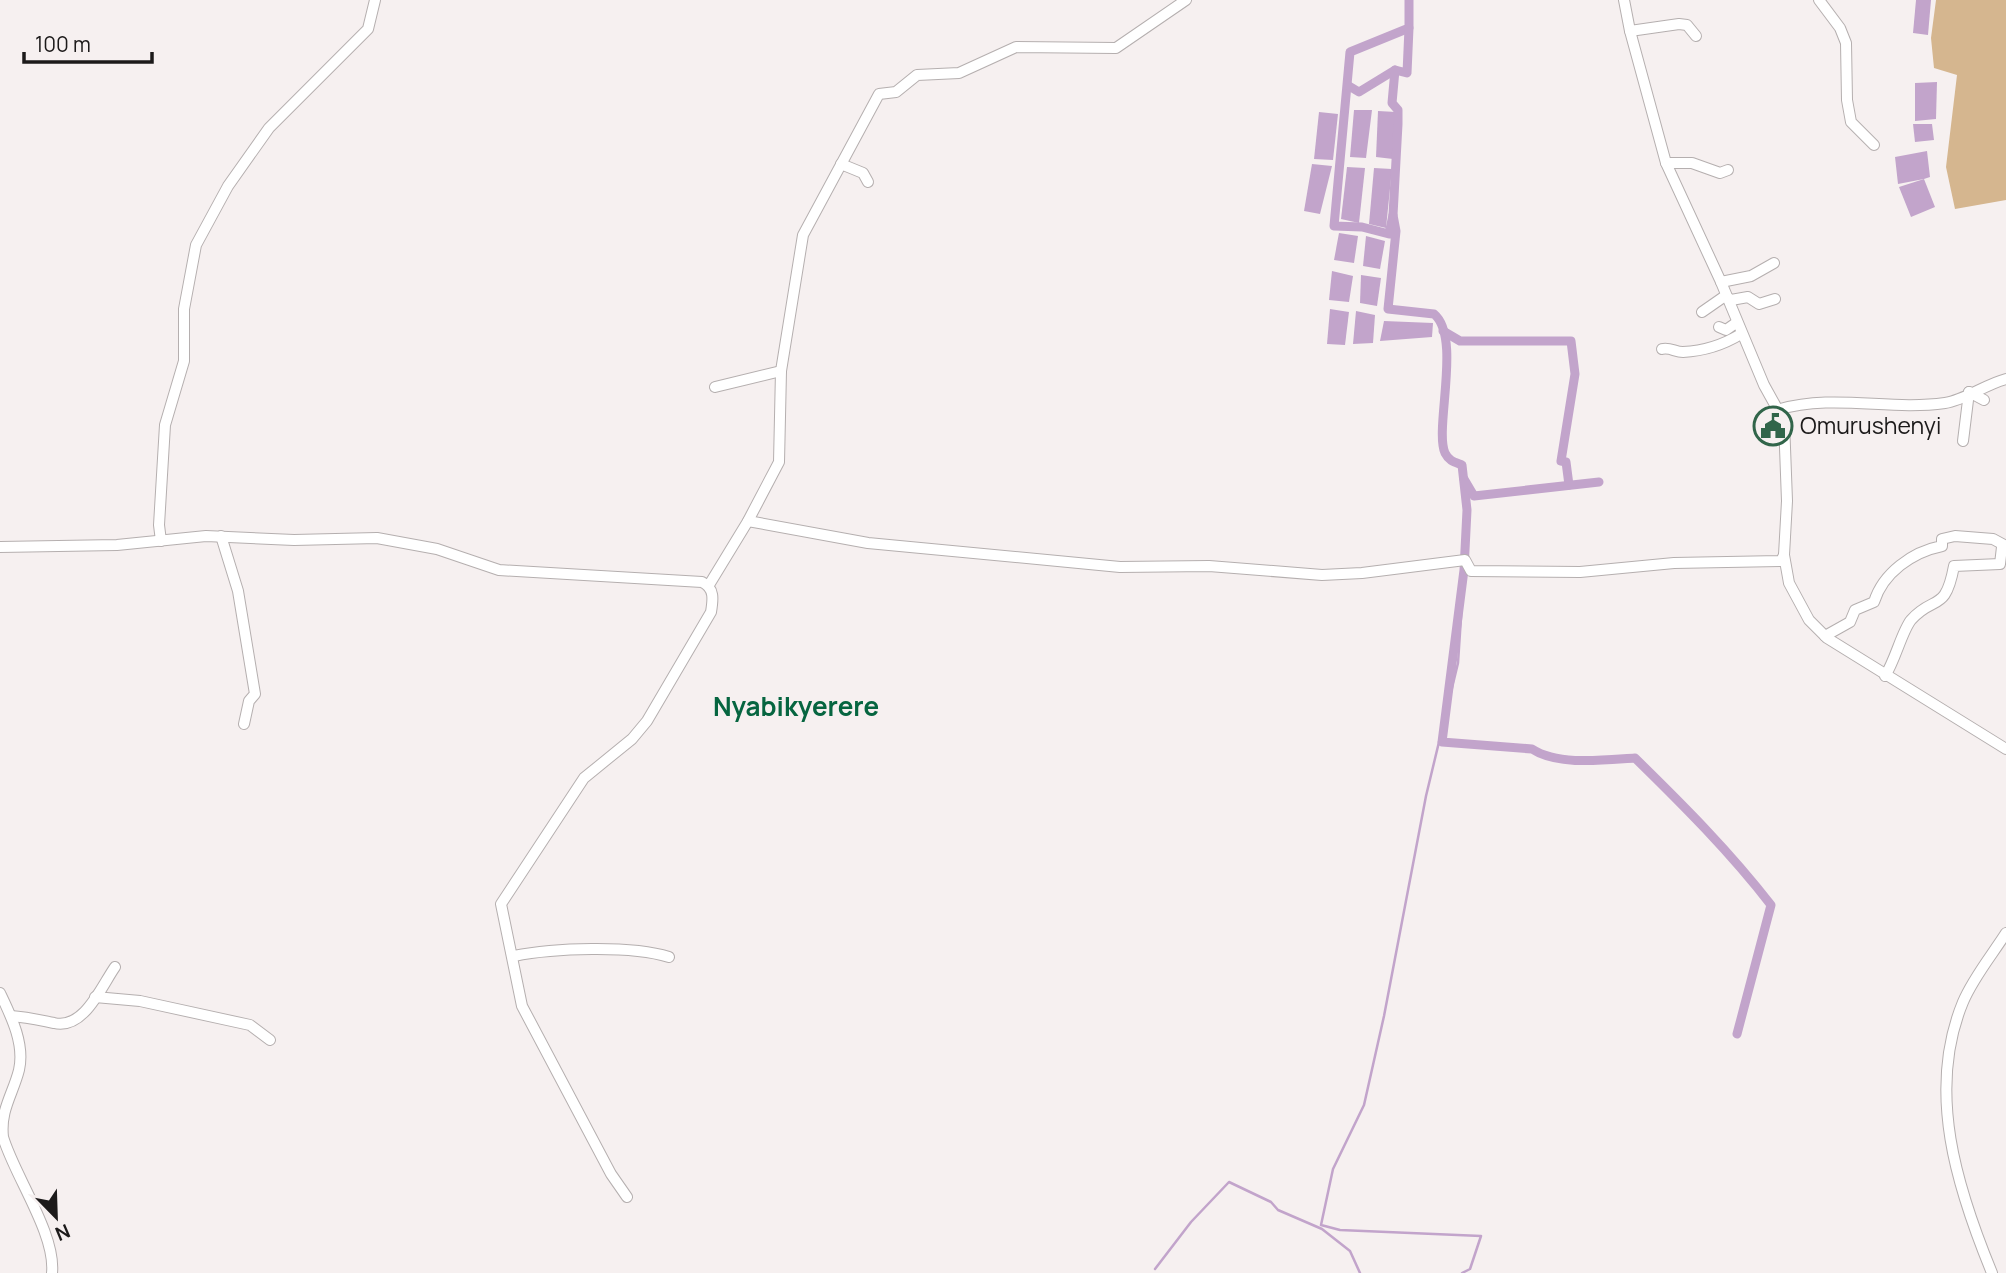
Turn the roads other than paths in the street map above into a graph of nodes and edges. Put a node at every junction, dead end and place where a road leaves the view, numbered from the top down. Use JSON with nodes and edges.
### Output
{"nodes":[{"id":1,"x":375,"y":0,"type":"edge"},
{"id":2,"x":1186,"y":0,"type":"edge"},
{"id":3,"x":1624,"y":0,"type":"edge"},
{"id":4,"x":1819,"y":0,"type":"edge"},
{"id":5,"x":1630,"y":31,"type":"junction"},
{"id":6,"x":1696,"y":36,"type":"dead end"},
{"id":7,"x":1874,"y":145,"type":"dead end"},
{"id":8,"x":1666,"y":163,"type":"junction"},
{"id":9,"x":841,"y":164,"type":"junction"},
{"id":10,"x":1728,"y":170,"type":"dead end"},
{"id":11,"x":868,"y":182,"type":"dead end"},
{"id":12,"x":1774,"y":264,"type":"dead end"},
{"id":13,"x":1721,"y":282,"type":"junction"},
{"id":14,"x":1725,"y":296,"type":"junction"},
{"id":15,"x":1775,"y":299,"type":"dead end"},
{"id":16,"x":1702,"y":312,"type":"dead end"},
{"id":17,"x":1737,"y":323,"type":"junction"},
{"id":18,"x":1719,"y":327,"type":"dead end"},
{"id":19,"x":1741,"y":334,"type":"junction"},
{"id":20,"x":1662,"y":349,"type":"dead end"},
{"id":21,"x":780,"y":370,"type":"junction"},
{"id":22,"x":2006,"y":379,"type":"edge"},
{"id":23,"x":715,"y":387,"type":"dead end"},
{"id":24,"x":1969,"y":392,"type":"junction"},
{"id":25,"x":1984,"y":400,"type":"dead end"},
{"id":26,"x":1777,"y":410,"type":"junction"},
{"id":27,"x":1963,"y":441,"type":"dead end"},
{"id":28,"x":748,"y":521,"type":"junction"},
{"id":29,"x":221,"y":537,"type":"junction"},
{"id":30,"x":161,"y":541,"type":"junction"},
{"id":31,"x":2004,"y":546,"type":"edge"},
{"id":32,"x":0,"y":547,"type":"edge"},
{"id":33,"x":1784,"y":555,"type":"junction"},
{"id":34,"x":709,"y":585,"type":"junction"},
{"id":35,"x":1825,"y":636,"type":"junction"},
{"id":36,"x":1885,"y":676,"type":"junction"},
{"id":37,"x":244,"y":724,"type":"dead end"},
{"id":38,"x":2006,"y":749,"type":"edge"},
{"id":39,"x":2006,"y":933,"type":"edge"},
{"id":40,"x":514,"y":956,"type":"junction"},
{"id":41,"x":669,"y":957,"type":"dead end"},
{"id":42,"x":115,"y":967,"type":"dead end"},
{"id":43,"x":0,"y":993,"type":"edge"},
{"id":44,"x":95,"y":998,"type":"junction"},
{"id":45,"x":10,"y":1016,"type":"junction"},
{"id":46,"x":270,"y":1040,"type":"dead end"},
{"id":47,"x":627,"y":1197,"type":"dead end"},
{"id":48,"x":52,"y":1273,"type":"edge"},
{"id":49,"x":1992,"y":1273,"type":"edge"}],
"edges":[{"from":1,"to":30,"type":"street"},
{"from":2,"to":9,"type":"street"},
{"from":3,"to":5,"type":"street"},
{"from":4,"to":7,"type":"street"},
{"from":5,"to":6,"type":"street"},
{"from":5,"to":8,"type":"street"},
{"from":8,"to":10,"type":"street"},
{"from":8,"to":13,"type":"street"},
{"from":9,"to":11,"type":"street"},
{"from":9,"to":21,"type":"street"},
{"from":12,"to":13,"type":"street"},
{"from":13,"to":14,"type":"street"},
{"from":14,"to":15,"type":"street"},
{"from":14,"to":16,"type":"street"},
{"from":14,"to":17,"type":"street"},
{"from":17,"to":18,"type":"street"},
{"from":17,"to":19,"type":"street"},
{"from":19,"to":20,"type":"street"},
{"from":19,"to":26,"type":"street"},
{"from":21,"to":23,"type":"street"},
{"from":21,"to":28,"type":"street"},
{"from":22,"to":24,"type":"street"},
{"from":24,"to":25,"type":"street"},
{"from":24,"to":26,"type":"street"},
{"from":24,"to":27,"type":"street"},
{"from":26,"to":33,"type":"street"},
{"from":28,"to":33,"type":"street"},
{"from":28,"to":34,"type":"street"},
{"from":29,"to":30,"type":"street"},
{"from":29,"to":34,"type":"street"},
{"from":29,"to":37,"type":"street"},
{"from":30,"to":32,"type":"street"},
{"from":31,"to":35,"type":"street"},
{"from":31,"to":36,"type":"street"},
{"from":33,"to":35,"type":"street"},
{"from":34,"to":40,"type":"street"},
{"from":35,"to":36,"type":"street"},
{"from":36,"to":38,"type":"street"},
{"from":39,"to":49,"type":"street"},
{"from":40,"to":41,"type":"street"},
{"from":40,"to":47,"type":"street"},
{"from":42,"to":44,"type":"street"},
{"from":43,"to":45,"type":"street"},
{"from":44,"to":45,"type":"street"},
{"from":44,"to":46,"type":"street"},
{"from":45,"to":48,"type":"street"}]}
